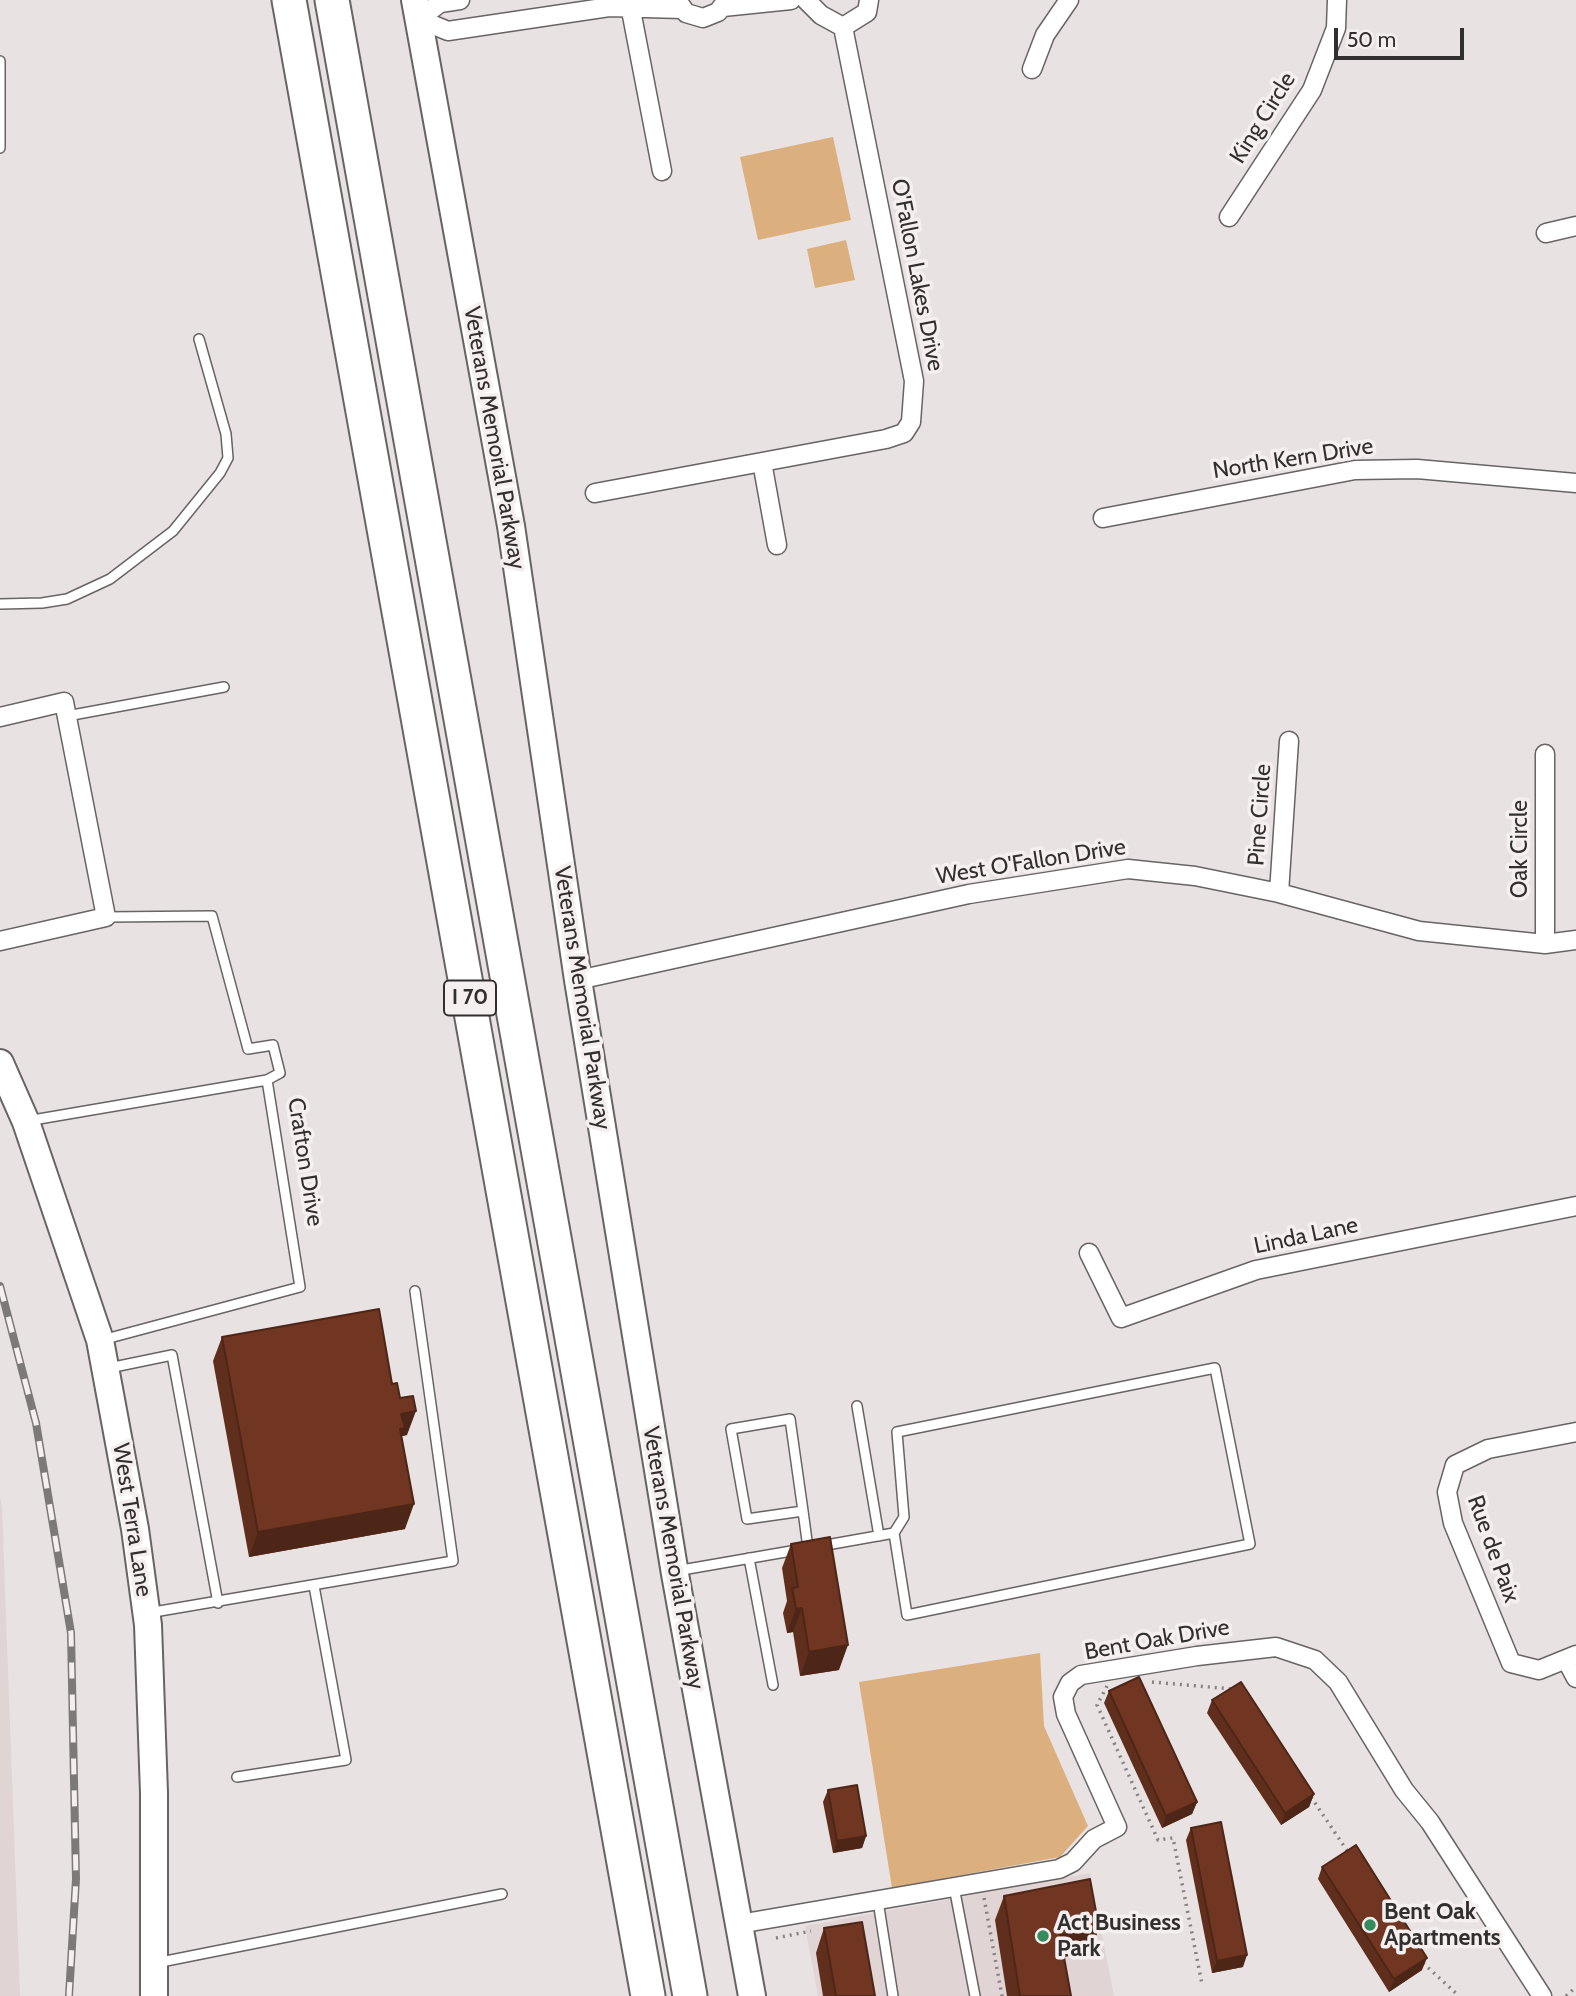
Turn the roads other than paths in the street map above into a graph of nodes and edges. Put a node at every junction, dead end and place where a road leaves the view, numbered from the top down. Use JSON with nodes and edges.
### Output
{"nodes":[{"id":1,"x":289,"y":0,"type":"edge"},
{"id":2,"x":332,"y":0,"type":"edge"},
{"id":3,"x":460,"y":0,"type":"edge"},
{"id":4,"x":791,"y":0,"type":"edge"},
{"id":5,"x":806,"y":0,"type":"edge"},
{"id":6,"x":869,"y":0,"type":"edge"},
{"id":7,"x":1069,"y":0,"type":"edge"},
{"id":8,"x":1337,"y":0,"type":"edge"},
{"id":9,"x":629,"y":4,"type":"edge"},
{"id":10,"x":680,"y":4,"type":"edge"},
{"id":11,"x":725,"y":4,"type":"edge"},
{"id":12,"x":417,"y":10,"type":"edge"},
{"id":13,"x":843,"y":27,"type":"junction"},
{"id":14,"x":0,"y":61,"type":"edge"},
{"id":15,"x":1032,"y":69,"type":"dead end"},
{"id":16,"x":0,"y":148,"type":"edge"},
{"id":17,"x":662,"y":171,"type":"dead end"},
{"id":18,"x":1229,"y":217,"type":"dead end"},
{"id":19,"x":1576,"y":226,"type":"edge"},
{"id":20,"x":1546,"y":233,"type":"dead end"},
{"id":21,"x":200,"y":339,"type":"dead end"},
{"id":22,"x":762,"y":462,"type":"junction"},
{"id":23,"x":1576,"y":483,"type":"edge"},
{"id":24,"x":595,"y":493,"type":"dead end"},
{"id":25,"x":1103,"y":518,"type":"dead end"},
{"id":26,"x":777,"y":545,"type":"dead end"},
{"id":27,"x":0,"y":604,"type":"edge"},
{"id":28,"x":224,"y":687,"type":"dead end"},
{"id":29,"x":67,"y":716,"type":"junction"},
{"id":30,"x":0,"y":717,"type":"edge"},
{"id":31,"x":1289,"y":741,"type":"dead end"},
{"id":32,"x":1545,"y":754,"type":"dead end"},
{"id":33,"x":1279,"y":893,"type":"junction"},
{"id":34,"x":107,"y":917,"type":"junction"},
{"id":35,"x":1576,"y":940,"type":"edge"},
{"id":36,"x":0,"y":941,"type":"edge"},
{"id":37,"x":1545,"y":944,"type":"junction"},
{"id":38,"x":578,"y":980,"type":"junction"},
{"id":39,"x":0,"y":1063,"type":"edge"},
{"id":40,"x":267,"y":1080,"type":"junction"},
{"id":41,"x":26,"y":1122,"type":"junction"},
{"id":42,"x":1576,"y":1206,"type":"edge"},
{"id":43,"x":1089,"y":1253,"type":"dead end"},
{"id":44,"x":415,"y":1292,"type":"dead end"},
{"id":45,"x":100,"y":1340,"type":"junction"},
{"id":46,"x":106,"y":1369,"type":"junction"},
{"id":47,"x":856,"y":1406,"type":"dead end"},
{"id":48,"x":1576,"y":1432,"type":"edge"},
{"id":49,"x":803,"y":1511,"type":"junction"},
{"id":50,"x":894,"y":1533,"type":"junction"},
{"id":51,"x":878,"y":1536,"type":"junction"},
{"id":52,"x":808,"y":1548,"type":"junction"},
{"id":53,"x":749,"y":1558,"type":"junction"},
{"id":54,"x":674,"y":1571,"type":"junction"},
{"id":55,"x":314,"y":1586,"type":"junction"},
{"id":56,"x":218,"y":1603,"type":"junction"},
{"id":57,"x":146,"y":1613,"type":"junction"},
{"id":58,"x":1571,"y":1658,"type":"edge"},
{"id":59,"x":1576,"y":1678,"type":"edge"},
{"id":60,"x":773,"y":1685,"type":"dead end"},
{"id":61,"x":237,"y":1777,"type":"dead end"},
{"id":62,"x":954,"y":1888,"type":"junction"},
{"id":63,"x":502,"y":1894,"type":"dead end"},
{"id":64,"x":878,"y":1901,"type":"junction"},
{"id":65,"x":739,"y":1924,"type":"junction"},
{"id":66,"x":154,"y":1963,"type":"junction"},
{"id":67,"x":154,"y":1996,"type":"edge"},
{"id":68,"x":648,"y":1996,"type":"edge"},
{"id":69,"x":690,"y":1996,"type":"edge"},
{"id":70,"x":752,"y":1996,"type":"edge"},
{"id":71,"x":893,"y":1996,"type":"edge"},
{"id":72,"x":975,"y":1996,"type":"edge"},
{"id":73,"x":1542,"y":1996,"type":"edge"}],
"edges":[{"from":1,"to":68,"type":"highway","number":"I 70"},
{"from":2,"to":69,"type":"highway","number":"I 70"},
{"from":3,"to":12,"type":"street"},
{"from":4,"to":11,"type":"street"},
{"from":5,"to":13,"type":"street"},
{"from":6,"to":13,"type":"street"},
{"from":7,"to":15,"type":"street"},
{"from":8,"to":18,"type":"street","name":"King Circle"},
{"from":9,"to":10,"type":"street"},
{"from":9,"to":12,"type":"street"},
{"from":9,"to":17,"type":"street"},
{"from":10,"to":11,"type":"street"},
{"from":12,"to":38,"type":"street","name":"Veterans Memorial Parkway"},
{"from":13,"to":22,"type":"street","name":"O'Fallon Lakes Drive"},
{"from":14,"to":16,"type":"lane"},
{"from":19,"to":20,"type":"street"},
{"from":21,"to":27,"type":"lane"},
{"from":22,"to":24,"type":"street","name":"O'Fallon Lakes Drive"},
{"from":22,"to":26,"type":"street"},
{"from":23,"to":25,"type":"street","name":"North Kern Drive"},
{"from":28,"to":29,"type":"lane"},
{"from":29,"to":30,"type":"street"},
{"from":29,"to":34,"type":"street"},
{"from":31,"to":33,"type":"street","name":"Pine Circle"},
{"from":32,"to":37,"type":"street","name":"Oak Circle"},
{"from":33,"to":37,"type":"street","name":"West O'Fallon Drive"},
{"from":33,"to":38,"type":"street","name":"West O'Fallon Drive"},
{"from":34,"to":36,"type":"street"},
{"from":34,"to":40,"type":"lane"},
{"from":35,"to":37,"type":"street","name":"West O'Fallon Drive"},
{"from":38,"to":54,"type":"street","name":"Veterans Memorial Parkway"},
{"from":39,"to":41,"type":"street","name":"West Terra Lane"},
{"from":40,"to":41,"type":"lane","name":"Crafton Drive"},
{"from":40,"to":45,"type":"lane","name":"Crafton Drive"},
{"from":41,"to":45,"type":"street","name":"West Terra Lane"},
{"from":42,"to":43,"type":"street","name":"Linda Lane"},
{"from":44,"to":55,"type":"lane"},
{"from":45,"to":46,"type":"street","name":"West Terra Lane"},
{"from":46,"to":56,"type":"lane"},
{"from":46,"to":57,"type":"street","name":"West Terra Lane"},
{"from":47,"to":51,"type":"lane"},
{"from":48,"to":58,"type":"street","name":"Rue de Paix"},
{"from":49,"to":49,"type":"lane"},
{"from":49,"to":52,"type":"lane"},
{"from":50,"to":50,"type":"lane"},
{"from":50,"to":51,"type":"lane"},
{"from":51,"to":52,"type":"lane"},
{"from":52,"to":53,"type":"lane"},
{"from":53,"to":54,"type":"lane"},
{"from":53,"to":60,"type":"lane"},
{"from":54,"to":65,"type":"street","name":"Veterans Memorial Parkway"},
{"from":55,"to":56,"type":"lane"},
{"from":55,"to":61,"type":"lane"},
{"from":56,"to":57,"type":"lane"},
{"from":57,"to":66,"type":"street","name":"West Terra Lane"},
{"from":58,"to":59,"type":"street"},
{"from":62,"to":64,"type":"street","name":"Bent Oak Drive"},
{"from":62,"to":72,"type":"lane"},
{"from":62,"to":73,"type":"street","name":"Bent Oak Drive"},
{"from":63,"to":66,"type":"lane"},
{"from":64,"to":65,"type":"street","name":"Bent Oak Drive"},
{"from":64,"to":71,"type":"lane"},
{"from":65,"to":70,"type":"street","name":"Veterans Memorial Parkway"},
{"from":66,"to":67,"type":"street","name":"West Terra Lane"}]}
